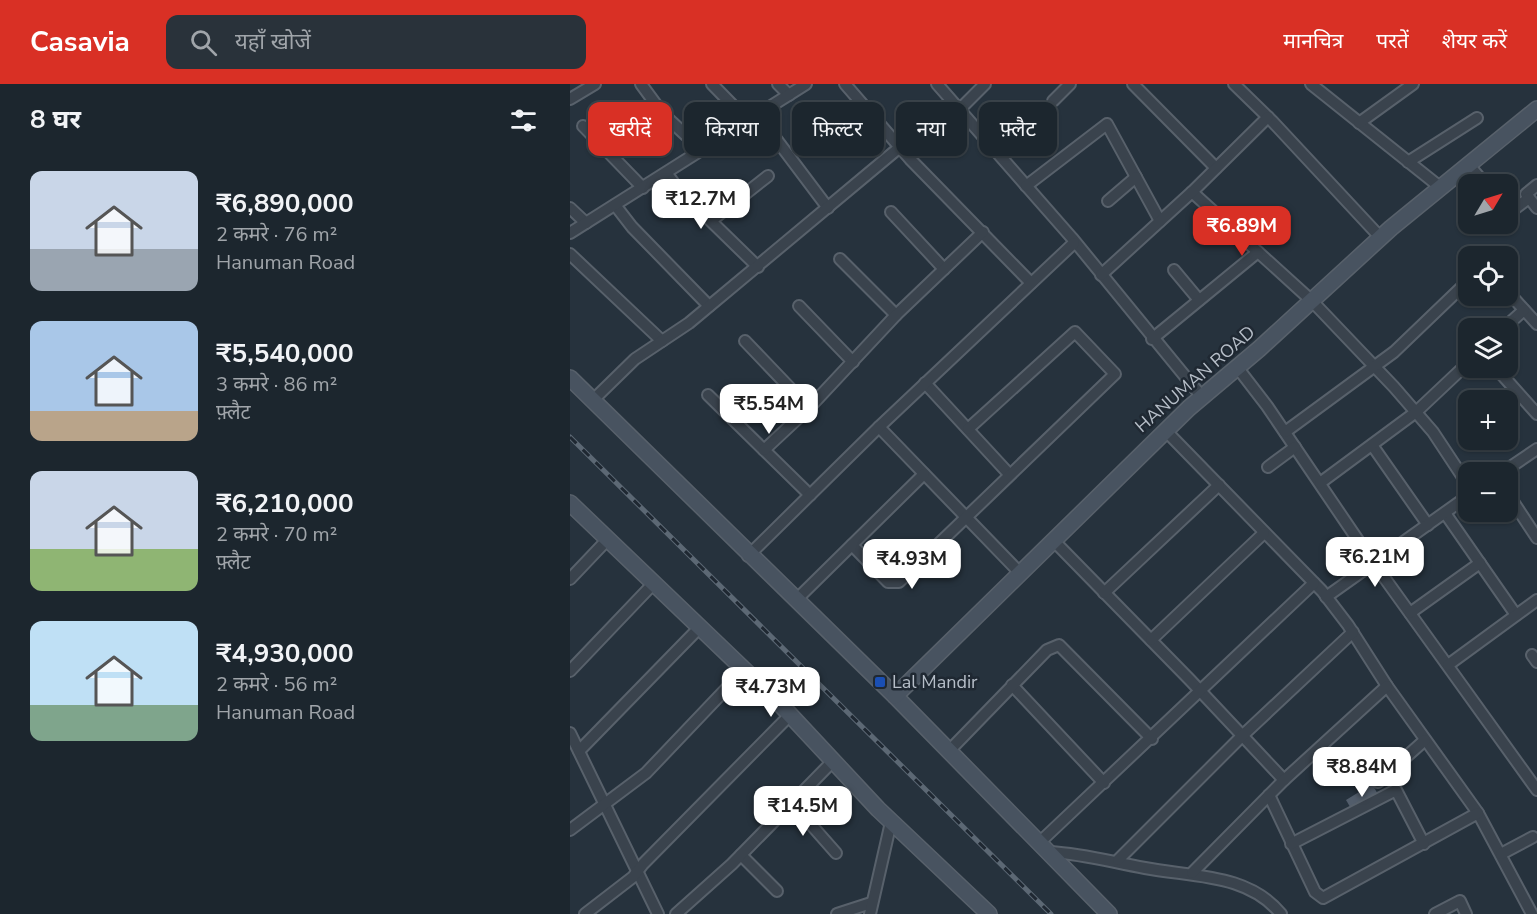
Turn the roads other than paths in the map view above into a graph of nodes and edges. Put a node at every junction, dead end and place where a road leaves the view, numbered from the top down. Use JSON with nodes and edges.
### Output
{"nodes":[{"id":1,"x":595,"y":84,"type":"edge"},
{"id":2,"x":641,"y":84,"type":"edge"},
{"id":3,"x":712,"y":84,"type":"edge"},
{"id":4,"x":778,"y":84,"type":"edge"},
{"id":5,"x":806,"y":84,"type":"edge"},
{"id":6,"x":845,"y":84,"type":"edge"},
{"id":7,"x":937,"y":84,"type":"edge"},
{"id":8,"x":985,"y":84,"type":"edge"},
{"id":9,"x":1070,"y":84,"type":"edge"},
{"id":10,"x":1133,"y":84,"type":"edge"},
{"id":11,"x":1252,"y":84,"type":"edge"},
{"id":12,"x":1413,"y":84,"type":"edge"},
{"id":13,"x":1318,"y":86,"type":"edge"},
{"id":14,"x":1238,"y":88,"type":"edge"},
{"id":15,"x":789,"y":95,"type":"junction"},
{"id":16,"x":570,"y":99,"type":"edge"},
{"id":17,"x":1053,"y":101,"type":"dead end"},
{"id":18,"x":734,"y":102,"type":"edge"},
{"id":19,"x":778,"y":102,"type":"edge"},
{"id":20,"x":952,"y":102,"type":"edge"},
{"id":21,"x":967,"y":102,"type":"edge"},
{"id":22,"x":1537,"y":110,"type":"edge"},
{"id":23,"x":1268,"y":117,"type":"junction"},
{"id":24,"x":1477,"y":118,"type":"dead end"},
{"id":25,"x":967,"y":119,"type":"edge"},
{"id":26,"x":1359,"y":123,"type":"junction"},
{"id":27,"x":583,"y":126,"type":"dead end"},
{"id":28,"x":684,"y":133,"type":"edge"},
{"id":29,"x":896,"y":142,"type":"edge"},
{"id":30,"x":780,"y":150,"type":"edge"},
{"id":31,"x":896,"y":150,"type":"edge"},
{"id":32,"x":695,"y":156,"type":"edge"},
{"id":33,"x":909,"y":156,"type":"edge"},
{"id":34,"x":1408,"y":162,"type":"junction"},
{"id":35,"x":1468,"y":164,"type":"junction"},
{"id":36,"x":1216,"y":168,"type":"junction"},
{"id":37,"x":667,"y":174,"type":"junction"},
{"id":38,"x":1476,"y":174,"type":"edge"},
{"id":39,"x":768,"y":176,"type":"dead end"},
{"id":40,"x":1136,"y":177,"type":"junction"},
{"id":41,"x":1537,"y":185,"type":"edge"},
{"id":42,"x":1026,"y":186,"type":"junction"},
{"id":43,"x":1440,"y":187,"type":"junction"},
{"id":44,"x":643,"y":188,"type":"junction"},
{"id":45,"x":1192,"y":192,"type":"junction"},
{"id":46,"x":1529,"y":198,"type":"junction"},
{"id":47,"x":1108,"y":201,"type":"dead end"},
{"id":48,"x":615,"y":205,"type":"junction"},
{"id":49,"x":1518,"y":206,"type":"edge"},
{"id":50,"x":570,"y":208,"type":"edge"},
{"id":51,"x":828,"y":208,"type":"junction"},
{"id":52,"x":1537,"y":208,"type":"edge"},
{"id":53,"x":891,"y":212,"type":"dead end"},
{"id":54,"x":712,"y":220,"type":"junction"},
{"id":55,"x":1160,"y":221,"type":"junction"},
{"id":56,"x":586,"y":223,"type":"junction"},
{"id":57,"x":983,"y":232,"type":"junction"},
{"id":58,"x":570,"y":233,"type":"edge"},
{"id":59,"x":1381,"y":238,"type":"junction"},
{"id":60,"x":1074,"y":243,"type":"junction"},
{"id":61,"x":1258,"y":252,"type":"junction"},
{"id":62,"x":570,"y":254,"type":"edge"},
{"id":63,"x":840,"y":259,"type":"dead end"},
{"id":64,"x":758,"y":267,"type":"junction"},
{"id":65,"x":944,"y":269,"type":"junction"},
{"id":66,"x":1174,"y":270,"type":"dead end"},
{"id":67,"x":1101,"y":275,"type":"junction"},
{"id":68,"x":1031,"y":283,"type":"junction"},
{"id":69,"x":1458,"y":291,"type":"edge"},
{"id":70,"x":1199,"y":300,"type":"junction"},
{"id":71,"x":1312,"y":301,"type":"junction"},
{"id":72,"x":1518,"y":303,"type":"edge"},
{"id":73,"x":709,"y":306,"type":"junction"},
{"id":74,"x":799,"y":306,"type":"dead end"},
{"id":75,"x":1524,"y":310,"type":"junction"},
{"id":76,"x":896,"y":315,"type":"junction"},
{"id":77,"x":1515,"y":318,"type":"edge"},
{"id":78,"x":1537,"y":324,"type":"edge"},
{"id":79,"x":1152,"y":339,"type":"junction"},
{"id":80,"x":662,"y":341,"type":"junction"},
{"id":81,"x":745,"y":341,"type":"dead end"},
{"id":82,"x":854,"y":362,"type":"junction"},
{"id":83,"x":1237,"y":368,"type":"junction"},
{"id":84,"x":1373,"y":368,"type":"junction"},
{"id":85,"x":1458,"y":372,"type":"edge"},
{"id":86,"x":570,"y":378,"type":"edge"},
{"id":87,"x":1505,"y":378,"type":"edge"},
{"id":88,"x":925,"y":383,"type":"junction"},
{"id":89,"x":708,"y":395,"type":"dead end"},
{"id":90,"x":1202,"y":397,"type":"junction"},
{"id":91,"x":592,"y":401,"type":"junction"},
{"id":92,"x":809,"y":408,"type":"junction"},
{"id":93,"x":1416,"y":412,"type":"junction"},
{"id":94,"x":1537,"y":414,"type":"edge"},
{"id":95,"x":879,"y":427,"type":"junction"},
{"id":96,"x":968,"y":429,"type":"junction"},
{"id":97,"x":1166,"y":430,"type":"junction"},
{"id":98,"x":1285,"y":432,"type":"junction"},
{"id":99,"x":1372,"y":445,"type":"junction"},
{"id":100,"x":1295,"y":447,"type":"junction"},
{"id":101,"x":1537,"y":449,"type":"edge"},
{"id":102,"x":764,"y":450,"type":"junction"},
{"id":103,"x":1518,"y":462,"type":"edge"},
{"id":104,"x":1268,"y":466,"type":"dead end"},
{"id":105,"x":1458,"y":470,"type":"edge"},
{"id":106,"x":924,"y":474,"type":"junction"},
{"id":107,"x":1009,"y":474,"type":"junction"},
{"id":108,"x":1320,"y":483,"type":"junction"},
{"id":109,"x":1219,"y":485,"type":"junction"},
{"id":110,"x":810,"y":495,"type":"junction"},
{"id":111,"x":570,"y":503,"type":"edge"},
{"id":112,"x":1458,"y":503,"type":"edge"},
{"id":113,"x":1518,"y":508,"type":"edge"},
{"id":114,"x":1445,"y":513,"type":"junction"},
{"id":115,"x":965,"y":518,"type":"junction"},
{"id":116,"x":1428,"y":525,"type":"junction"},
{"id":117,"x":1535,"y":531,"type":"edge"},
{"id":118,"x":1264,"y":532,"type":"junction"},
{"id":119,"x":607,"y":540,"type":"junction"},
{"id":120,"x":1053,"y":540,"type":"junction"},
{"id":121,"x":852,"y":545,"type":"junction"},
{"id":122,"x":748,"y":556,"type":"junction"},
{"id":123,"x":1374,"y":562,"type":"junction"},
{"id":124,"x":1480,"y":563,"type":"junction"},
{"id":125,"x":1020,"y":573,"type":"junction"},
{"id":126,"x":570,"y":579,"type":"edge"},
{"id":127,"x":1314,"y":583,"type":"junction"},
{"id":128,"x":653,"y":584,"type":"junction"},
{"id":129,"x":1104,"y":593,"type":"junction"},
{"id":130,"x":1326,"y":597,"type":"junction"},
{"id":131,"x":796,"y":600,"type":"junction"},
{"id":132,"x":1537,"y":600,"type":"edge"},
{"id":133,"x":1410,"y":613,"type":"junction"},
{"id":134,"x":1516,"y":615,"type":"junction"},
{"id":135,"x":699,"y":628,"type":"junction"},
{"id":136,"x":1353,"y":632,"type":"junction"},
{"id":137,"x":1151,"y":640,"type":"junction"},
{"id":138,"x":1448,"y":665,"type":"junction"},
{"id":139,"x":744,"y":670,"type":"junction"},
{"id":140,"x":570,"y":671,"type":"edge"},
{"id":141,"x":1012,"y":685,"type":"junction"},
{"id":142,"x":1387,"y":686,"type":"junction"},
{"id":143,"x":1200,"y":692,"type":"junction"},
{"id":144,"x":895,"y":696,"type":"junction"},
{"id":145,"x":790,"y":715,"type":"junction"},
{"id":146,"x":570,"y":733,"type":"edge"},
{"id":147,"x":1242,"y":736,"type":"junction"},
{"id":148,"x":1152,"y":739,"type":"junction"},
{"id":149,"x":1425,"y":740,"type":"junction"},
{"id":150,"x":579,"y":751,"type":"junction"},
{"id":151,"x":948,"y":752,"type":"junction"},
{"id":152,"x":832,"y":762,"type":"junction"},
{"id":153,"x":1284,"y":780,"type":"junction"},
{"id":154,"x":1378,"y":782,"type":"dead end"},
{"id":155,"x":1104,"y":783,"type":"junction"},
{"id":156,"x":1536,"y":786,"type":"edge"},
{"id":157,"x":1269,"y":795,"type":"junction"},
{"id":158,"x":792,"y":803,"type":"junction"},
{"id":159,"x":606,"y":804,"type":"junction"},
{"id":160,"x":1478,"y":813,"type":"junction"},
{"id":161,"x":891,"y":822,"type":"junction"},
{"id":162,"x":570,"y":830,"type":"edge"},
{"id":163,"x":1533,"y":837,"type":"dead end"},
{"id":164,"x":1291,"y":844,"type":"junction"},
{"id":165,"x":1424,"y":844,"type":"junction"},
{"id":166,"x":1045,"y":847,"type":"junction"},
{"id":167,"x":836,"y":853,"type":"dead end"},
{"id":168,"x":1502,"y":854,"type":"junction"},
{"id":169,"x":741,"y":855,"type":"junction"},
{"id":170,"x":1118,"y":860,"type":"junction"},
{"id":171,"x":637,"y":872,"type":"junction"},
{"id":172,"x":1192,"y":873,"type":"junction"},
{"id":173,"x":777,"y":891,"type":"dead end"},
{"id":174,"x":1532,"y":906,"type":"edge"},
{"id":175,"x":871,"y":909,"type":"edge"},
{"id":176,"x":585,"y":914,"type":"edge"},
{"id":177,"x":658,"y":914,"type":"edge"},
{"id":178,"x":676,"y":914,"type":"edge"},
{"id":179,"x":837,"y":914,"type":"edge"},
{"id":180,"x":988,"y":914,"type":"edge"},
{"id":181,"x":1109,"y":914,"type":"edge"},
{"id":182,"x":1281,"y":914,"type":"edge"},
{"id":183,"x":1435,"y":914,"type":"edge"},
{"id":184,"x":1466,"y":914,"type":"edge"}],
"edges":[{"from":1,"to":16,"type":"street"},
{"from":2,"to":28,"type":"street"},
{"from":3,"to":18,"type":"street"},
{"from":4,"to":15,"type":"street"},
{"from":5,"to":15,"type":"street"},
{"from":6,"to":29,"type":"street"},
{"from":7,"to":20,"type":"street"},
{"from":8,"to":21,"type":"street"},
{"from":9,"to":17,"type":"street"},
{"from":10,"to":36,"type":"street"},
{"from":11,"to":14,"type":"street"},
{"from":12,"to":26,"type":"street"},
{"from":13,"to":26,"type":"street"},
{"from":14,"to":23,"type":"street"},
{"from":15,"to":19,"type":"street"},
{"from":22,"to":35,"type":"street","name":"HANUMAN ROAD"},
{"from":23,"to":36,"type":"street"},
{"from":23,"to":59,"type":"street"},
{"from":24,"to":34,"type":"street"},
{"from":25,"to":42,"type":"street"},
{"from":26,"to":34,"type":"street"},
{"from":27,"to":44,"type":"street"},
{"from":30,"to":51,"type":"street"},
{"from":31,"to":51,"type":"street"},
{"from":32,"to":37,"type":"street"},
{"from":33,"to":57,"type":"street"},
{"from":34,"to":43,"type":"street"},
{"from":35,"to":38,"type":"street"},
{"from":35,"to":43,"type":"street","name":"HANUMAN ROAD"},
{"from":36,"to":45,"type":"street"},
{"from":37,"to":44,"type":"street"},
{"from":37,"to":54,"type":"street"},
{"from":39,"to":54,"type":"street"},
{"from":40,"to":42,"type":"street"},
{"from":40,"to":47,"type":"street"},
{"from":40,"to":55,"type":"street"},
{"from":41,"to":46,"type":"street"},
{"from":42,"to":60,"type":"street"},
{"from":43,"to":59,"type":"street","name":"HANUMAN ROAD"},
{"from":44,"to":48,"type":"street"},
{"from":45,"to":55,"type":"street"},
{"from":45,"to":61,"type":"street"},
{"from":46,"to":49,"type":"street"},
{"from":46,"to":52,"type":"street"},
{"from":48,"to":56,"type":"street"},
{"from":48,"to":73,"type":"street"},
{"from":50,"to":56,"type":"street"},
{"from":51,"to":64,"type":"street"},
{"from":53,"to":65,"type":"street"},
{"from":54,"to":64,"type":"street"},
{"from":55,"to":67,"type":"street"},
{"from":56,"to":58,"type":"street"},
{"from":57,"to":65,"type":"street"},
{"from":57,"to":68,"type":"street"},
{"from":59,"to":71,"type":"street","name":"HANUMAN ROAD"},
{"from":60,"to":67,"type":"street"},
{"from":60,"to":68,"type":"street"},
{"from":61,"to":70,"type":"street"},
{"from":61,"to":71,"type":"street"},
{"from":62,"to":80,"type":"street"},
{"from":63,"to":76,"type":"street"},
{"from":64,"to":73,"type":"street"},
{"from":65,"to":76,"type":"street"},
{"from":66,"to":70,"type":"street"},
{"from":67,"to":79,"type":"street"},
{"from":68,"to":88,"type":"street"},
{"from":69,"to":84,"type":"street"},
{"from":70,"to":79,"type":"street"},
{"from":71,"to":83,"type":"street","name":"HANUMAN ROAD"},
{"from":71,"to":84,"type":"street"},
{"from":72,"to":75,"type":"street"},
{"from":73,"to":80,"type":"street"},
{"from":74,"to":82,"type":"street"},
{"from":75,"to":77,"type":"street"},
{"from":75,"to":78,"type":"street"},
{"from":76,"to":82,"type":"street"},
{"from":79,"to":90,"type":"street"},
{"from":80,"to":91,"type":"street"},
{"from":81,"to":92,"type":"street"},
{"from":82,"to":92,"type":"street"},
{"from":83,"to":90,"type":"street","name":"HANUMAN ROAD"},
{"from":83,"to":98,"type":"street"},
{"from":84,"to":93,"type":"street"},
{"from":84,"to":98,"type":"street"},
{"from":85,"to":93,"type":"street"},
{"from":86,"to":91,"type":"street"},
{"from":87,"to":94,"type":"street"},
{"from":88,"to":95,"type":"street"},
{"from":88,"to":96,"type":"street"},
{"from":89,"to":102,"type":"street"},
{"from":90,"to":97,"type":"street","name":"HANUMAN ROAD"},
{"from":91,"to":122,"type":"street"},
{"from":92,"to":102,"type":"street"},
{"from":93,"to":99,"type":"street"},
{"from":93,"to":105,"type":"street"},
{"from":95,"to":106,"type":"street"},
{"from":95,"to":110,"type":"street"},
{"from":96,"to":107,"type":"street"},
{"from":96,"to":107,"type":"street"},
{"from":97,"to":109,"type":"street"},
{"from":97,"to":120,"type":"street","name":"HANUMAN ROAD"},
{"from":98,"to":100,"type":"street"},
{"from":99,"to":108,"type":"street"},
{"from":99,"to":116,"type":"street"},
{"from":100,"to":104,"type":"street"},
{"from":100,"to":108,"type":"street"},
{"from":101,"to":103,"type":"street"},
{"from":102,"to":110,"type":"street"},
{"from":106,"to":115,"type":"street"},
{"from":106,"to":121,"type":"street"},
{"from":107,"to":115,"type":"street"},
{"from":108,"to":123,"type":"street"},
{"from":109,"to":118,"type":"street"},
{"from":109,"to":129,"type":"street"},
{"from":110,"to":122,"type":"street"},
{"from":111,"to":119,"type":"street"},
{"from":112,"to":114,"type":"street"},
{"from":113,"to":117,"type":"street"},
{"from":114,"to":116,"type":"street"},
{"from":114,"to":124,"type":"street"},
{"from":115,"to":121,"type":"street"},
{"from":115,"to":125,"type":"street"},
{"from":116,"to":123,"type":"street"},
{"from":118,"to":127,"type":"street"},
{"from":118,"to":137,"type":"street"},
{"from":119,"to":126,"type":"street"},
{"from":119,"to":128,"type":"street"},
{"from":120,"to":125,"type":"street","name":"HANUMAN ROAD"},
{"from":120,"to":129,"type":"street"},
{"from":121,"to":131,"type":"street"},
{"from":122,"to":131,"type":"street"},
{"from":123,"to":130,"type":"street"},
{"from":123,"to":133,"type":"street"},
{"from":124,"to":133,"type":"street"},
{"from":124,"to":134,"type":"street"},
{"from":125,"to":144,"type":"street","name":"HANUMAN ROAD"},
{"from":127,"to":130,"type":"street"},
{"from":127,"to":143,"type":"street"},
{"from":128,"to":135,"type":"street"},
{"from":128,"to":140,"type":"street"},
{"from":129,"to":137,"type":"street"},
{"from":130,"to":136,"type":"street"},
{"from":131,"to":144,"type":"street"},
{"from":132,"to":134,"type":"street"},
{"from":133,"to":138,"type":"street"},
{"from":134,"to":138,"type":"street"},
{"from":135,"to":139,"type":"street"},
{"from":135,"to":150,"type":"street"},
{"from":136,"to":142,"type":"street"},
{"from":136,"to":147,"type":"street"},
{"from":137,"to":143,"type":"street"},
{"from":138,"to":156,"type":"street"},
{"from":139,"to":145,"type":"street"},
{"from":139,"to":159,"type":"street"},
{"from":141,"to":148,"type":"street"},
{"from":141,"to":151,"type":"street"},
{"from":141,"to":155,"type":"street"},
{"from":142,"to":149,"type":"street"},
{"from":142,"to":153,"type":"street"},
{"from":143,"to":147,"type":"street"},
{"from":143,"to":148,"type":"street"},
{"from":144,"to":151,"type":"street"},
{"from":145,"to":152,"type":"street"},
{"from":145,"to":171,"type":"street"},
{"from":146,"to":150,"type":"street"},
{"from":147,"to":153,"type":"street"},
{"from":147,"to":170,"type":"street"},
{"from":148,"to":155,"type":"street"},
{"from":149,"to":154,"type":"street"},
{"from":149,"to":160,"type":"street"},
{"from":150,"to":159,"type":"street"},
{"from":151,"to":166,"type":"street"},
{"from":152,"to":158,"type":"street"},
{"from":152,"to":161,"type":"street"},
{"from":153,"to":157,"type":"street"},
{"from":155,"to":166,"type":"street"},
{"from":157,"to":164,"type":"street"},
{"from":157,"to":172,"type":"street"},
{"from":158,"to":167,"type":"street"},
{"from":158,"to":169,"type":"street"},
{"from":159,"to":162,"type":"street"},
{"from":159,"to":171,"type":"street"},
{"from":160,"to":165,"type":"street"},
{"from":160,"to":168,"type":"street"},
{"from":161,"to":175,"type":"street"},
{"from":161,"to":180,"type":"street"},
{"from":163,"to":168,"type":"street"},
{"from":164,"to":165,"type":"street"},
{"from":164,"to":165,"type":"street"},
{"from":166,"to":170,"type":"street"},
{"from":166,"to":181,"type":"street"},
{"from":168,"to":174,"type":"street"},
{"from":169,"to":173,"type":"street"},
{"from":169,"to":178,"type":"street"},
{"from":170,"to":172,"type":"street"},
{"from":171,"to":176,"type":"street"},
{"from":171,"to":177,"type":"street"},
{"from":172,"to":182,"type":"street"},
{"from":175,"to":179,"type":"street"},
{"from":183,"to":184,"type":"street"}]}
